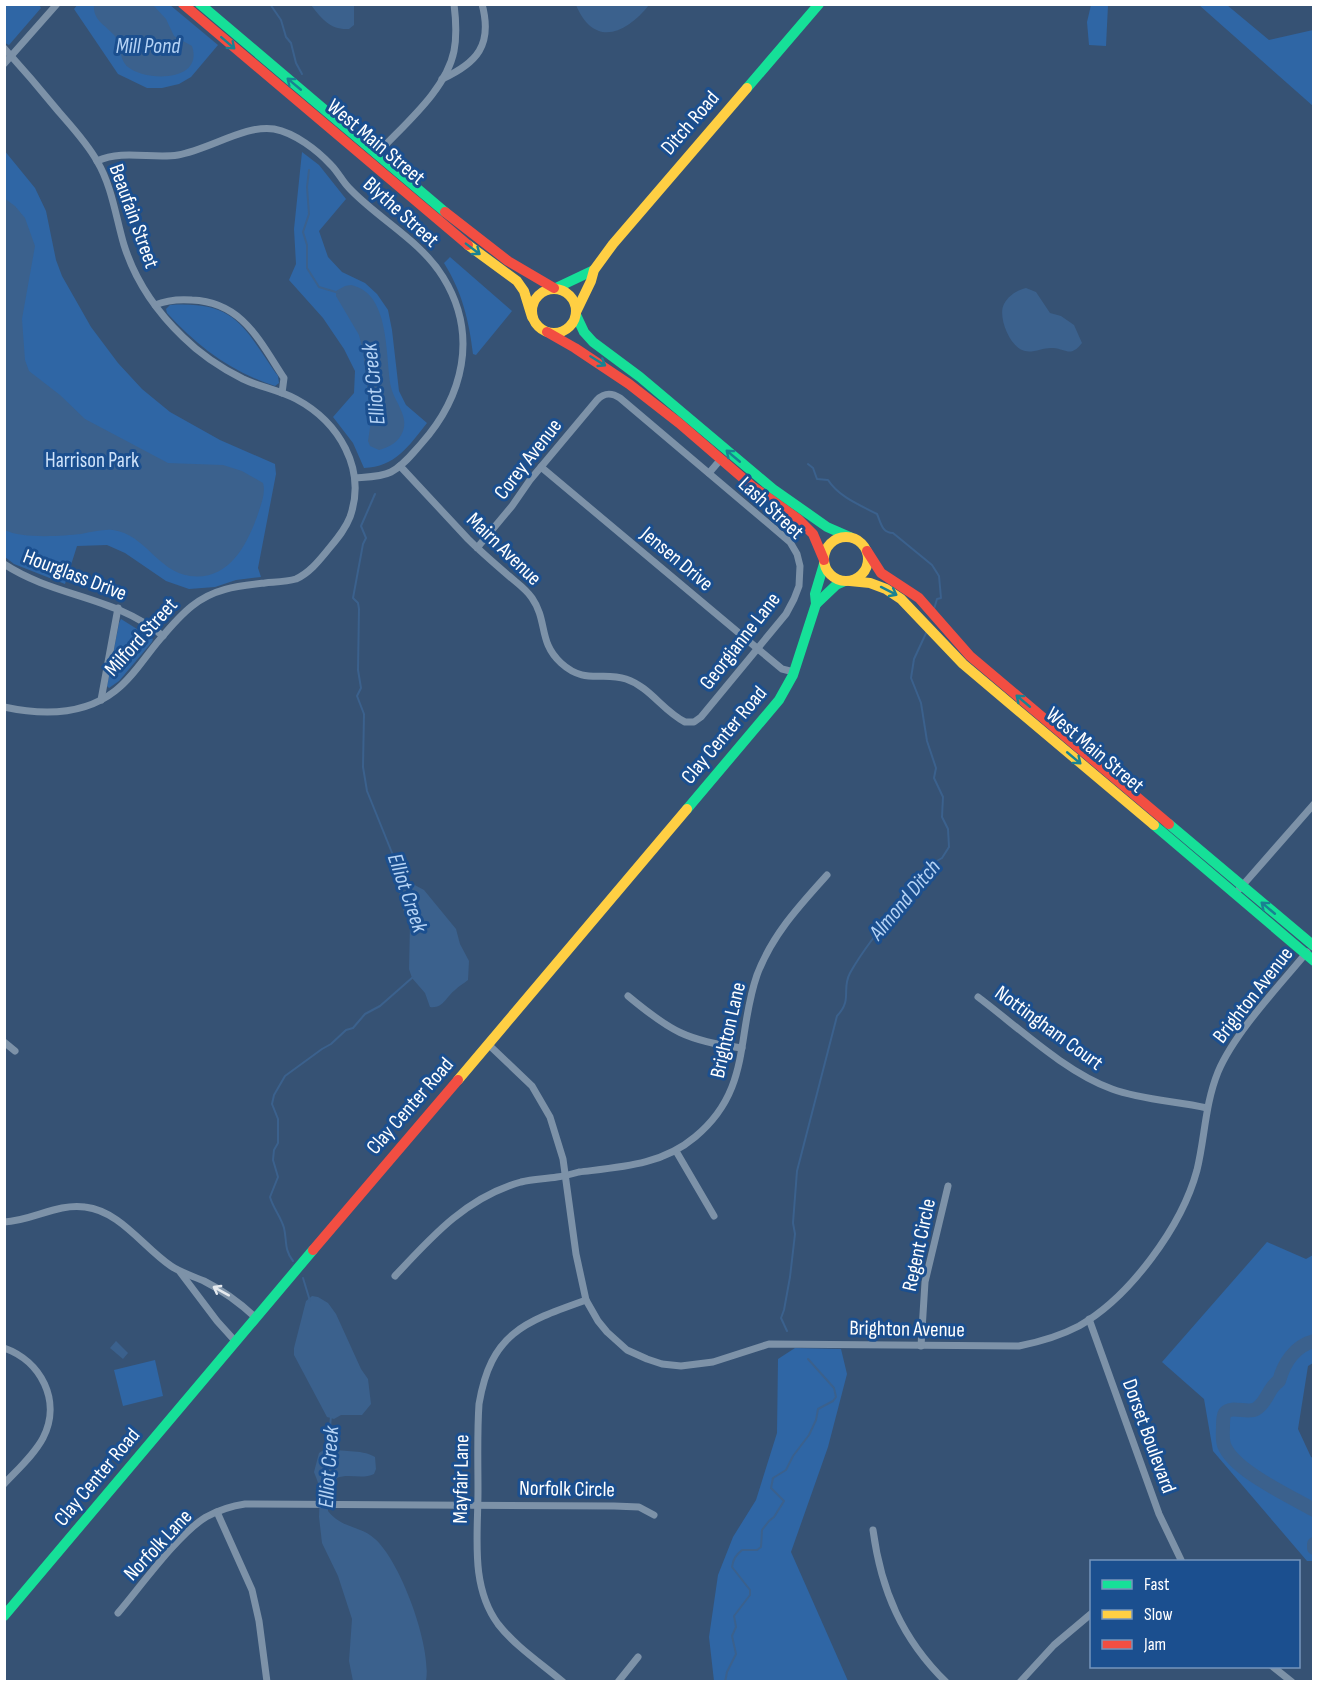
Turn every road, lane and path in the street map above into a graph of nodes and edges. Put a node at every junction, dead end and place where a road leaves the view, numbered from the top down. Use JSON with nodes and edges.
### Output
{"nodes":[{"id":1,"x":183,"y":4,"type":"edge"},
{"id":2,"x":201,"y":4,"type":"edge"},
{"id":3,"x":454,"y":4,"type":"edge"},
{"id":4,"x":482,"y":4,"type":"edge"},
{"id":5,"x":819,"y":4,"type":"edge"},
{"id":6,"x":51,"y":7,"type":"edge"},
{"id":7,"x":4,"y":48,"type":"edge"},
{"id":8,"x":12,"y":56,"type":"junction"},
{"id":9,"x":4,"y":64,"type":"edge"},
{"id":10,"x":442,"y":79,"type":"junction"},
{"id":11,"x":374,"y":158,"type":"junction"},
{"id":12,"x":97,"y":160,"type":"junction"},
{"id":13,"x":594,"y":270,"type":"junction"},
{"id":14,"x":555,"y":288,"type":"junction"},
{"id":15,"x":155,"y":305,"type":"junction"},
{"id":16,"x":576,"y":313,"type":"junction"},
{"id":17,"x":532,"y":317,"type":"junction"},
{"id":18,"x":547,"y":332,"type":"junction"},
{"id":19,"x":282,"y":393,"type":"junction"},
{"id":20,"x":607,"y":394,"type":"joint"},
{"id":21,"x":721,"y":459,"type":"junction"},
{"id":22,"x":400,"y":466,"type":"junction"},
{"id":23,"x":541,"y":467,"type":"junction"},
{"id":24,"x":709,"y":473,"type":"junction"},
{"id":25,"x":355,"y":478,"type":"junction"},
{"id":26,"x":850,"y":537,"type":"junction"},
{"id":27,"x":477,"y":548,"type":"junction"},
{"id":28,"x":867,"y":551,"type":"junction"},
{"id":29,"x":824,"y":562,"type":"junction"},
{"id":30,"x":4,"y":564,"type":"edge"},
{"id":31,"x":801,"y":572,"type":"joint"},
{"id":32,"x":847,"y":581,"type":"junction"},
{"id":33,"x":816,"y":604,"type":"junction"},
{"id":34,"x":118,"y":608,"type":"junction"},
{"id":35,"x":163,"y":636,"type":"junction"},
{"id":36,"x":758,"y":649,"type":"junction"},
{"id":37,"x":794,"y":672,"type":"junction"},
{"id":38,"x":101,"y":700,"type":"junction"},
{"id":39,"x":4,"y":707,"type":"edge"},
{"id":40,"x":691,"y":723,"type":"joint"},
{"id":41,"x":1314,"y":804,"type":"edge"},
{"id":42,"x":827,"y":875,"type":"dead end"},
{"id":43,"x":1238,"y":890,"type":"junction"},
{"id":44,"x":1311,"y":952,"type":"edge"},
{"id":45,"x":628,"y":996,"type":"dead end"},
{"id":46,"x":978,"y":997,"type":"dead end"},
{"id":47,"x":4,"y":1042,"type":"edge"},
{"id":48,"x":489,"y":1045,"type":"junction"},
{"id":49,"x":742,"y":1048,"type":"junction"},
{"id":50,"x":15,"y":1051,"type":"dead end"},
{"id":51,"x":1207,"y":1108,"type":"junction"},
{"id":52,"x":676,"y":1151,"type":"junction"},
{"id":53,"x":566,"y":1176,"type":"junction"},
{"id":54,"x":948,"y":1186,"type":"dead end"},
{"id":55,"x":714,"y":1216,"type":"dead end"},
{"id":56,"x":4,"y":1222,"type":"edge"},
{"id":57,"x":180,"y":1272,"type":"junction"},
{"id":58,"x":395,"y":1276,"type":"dead end"},
{"id":59,"x":586,"y":1300,"type":"junction"},
{"id":60,"x":256,"y":1318,"type":"junction"},
{"id":61,"x":1089,"y":1319,"type":"junction"},
{"id":62,"x":236,"y":1342,"type":"junction"},
{"id":63,"x":921,"y":1346,"type":"junction"},
{"id":64,"x":4,"y":1348,"type":"edge"},
{"id":65,"x":4,"y":1484,"type":"edge"},
{"id":66,"x":478,"y":1504,"type":"junction"},
{"id":67,"x":216,"y":1512,"type":"junction"},
{"id":68,"x":654,"y":1515,"type":"dead end"},
{"id":69,"x":873,"y":1530,"type":"dead end"},
{"id":70,"x":1179,"y":1560,"type":"edge"},
{"id":71,"x":118,"y":1613,"type":"dead end"},
{"id":72,"x":1090,"y":1615,"type":"edge"},
{"id":73,"x":4,"y":1616,"type":"edge"},
{"id":74,"x":638,"y":1657,"type":"dead end"},
{"id":75,"x":1274,"y":1668,"type":"edge"},
{"id":76,"x":267,"y":1682,"type":"edge"},
{"id":77,"x":563,"y":1682,"type":"edge"},
{"id":78,"x":618,"y":1682,"type":"edge"},
{"id":79,"x":946,"y":1682,"type":"edge"},
{"id":80,"x":1020,"y":1682,"type":"edge"},
{"id":81,"x":1292,"y":1682,"type":"edge"}],
"edges":[{"from":1,"to":11,"type":"street","name":"West Main Street","one_way":true},
{"from":11,"to":2,"type":"street","name":"West Main Street","one_way":true},
{"from":3,"to":10,"type":"street"},
{"from":4,"to":10,"type":"street"},
{"from":5,"to":13,"type":"street","name":"Ditch Road"},
{"from":6,"to":8,"type":"street"},
{"from":7,"to":8,"type":"street","name":"Beaufain Street"},
{"from":8,"to":9,"type":"street"},
{"from":8,"to":12,"type":"street","name":"Beaufain Street"},
{"from":10,"to":11,"type":"street"},
{"from":11,"to":14,"type":"street","name":"West Main Street"},
{"from":11,"to":17,"type":"street","name":"West Main Street","one_way":true},
{"from":12,"to":15,"type":"street","name":"Beaufain Street"},
{"from":12,"to":22,"type":"street","name":"Blythe Street"},
{"from":13,"to":14,"type":"street","name":"Ditch Road"},
{"from":13,"to":16,"type":"street","name":"Ditch Road"},
{"from":14,"to":16,"type":"street"},
{"from":14,"to":17,"type":"street"},
{"from":15,"to":19,"type":"street","name":"Beaufain Street"},
{"from":15,"to":19,"type":"street"},
{"from":16,"to":18,"type":"street"},
{"from":26,"to":16,"type":"street","one_way":true},
{"from":17,"to":18,"type":"street"},
{"from":18,"to":21,"type":"street","one_way":true},
{"from":19,"to":25,"type":"street","name":"Beaufain Street"},
{"from":20,"to":23,"type":"street","name":"Corey Avenue"},
{"from":20,"to":24,"type":"street","name":"Lash Street"},
{"from":21,"to":24,"type":"street","name":"Lash Street"},
{"from":21,"to":29,"type":"street"},
{"from":22,"to":25,"type":"street","name":"Blythe Street"},
{"from":22,"to":27,"type":"street","name":"Mairn Avenue"},
{"from":23,"to":27,"type":"street","name":"Corey Avenue"},
{"from":23,"to":36,"type":"street","name":"Jensen Drive"},
{"from":24,"to":31,"type":"street","name":"Lash Street"},
{"from":25,"to":35,"type":"street","name":"Milford Street"},
{"from":26,"to":28,"type":"street"},
{"from":26,"to":29,"type":"street"},
{"from":27,"to":40,"type":"street","name":"Mairn Avenue"},
{"from":28,"to":32,"type":"street"},
{"from":43,"to":28,"type":"street","name":"West Main Street","one_way":true},
{"from":29,"to":32,"type":"street"},
{"from":29,"to":33,"type":"street","name":"Clay Center Road"},
{"from":30,"to":34,"type":"street","name":"Hourglass Drive"},
{"from":31,"to":36,"type":"street","name":"Georgianne Lane"},
{"from":32,"to":33,"type":"street"},
{"from":32,"to":43,"type":"street","name":"West Main Street","one_way":true},
{"from":33,"to":37,"type":"street","name":"Clay Center Road"},
{"from":34,"to":35,"type":"street","name":"Hourglass Drive"},
{"from":34,"to":38,"type":"street","name":"Milford Street"},
{"from":35,"to":38,"type":"street","name":"Milford Street"},
{"from":36,"to":37,"type":"street","name":"Jensen Drive"},
{"from":36,"to":40,"type":"street","name":"Georgianne Lane"},
{"from":37,"to":48,"type":"street","name":"Clay Center Road"},
{"from":38,"to":39,"type":"street","name":"Milford Street"},
{"from":41,"to":43,"type":"street"},
{"from":42,"to":49,"type":"street","name":"Brighton Lane"},
{"from":43,"to":44,"type":"street","name":"West Main Street"},
{"from":44,"to":51,"type":"street","name":"Brighton Avenue"},
{"from":45,"to":49,"type":"street"},
{"from":46,"to":51,"type":"street","name":"Nottingham Court"},
{"from":47,"to":50,"type":"street"},
{"from":48,"to":53,"type":"street","name":"Brighton Avenue"},
{"from":48,"to":60,"type":"street","name":"Clay Center Road"},
{"from":49,"to":52,"type":"street","name":"Brighton Lane"},
{"from":51,"to":61,"type":"street","name":"Brighton Avenue"},
{"from":52,"to":53,"type":"street","name":"Brighton Lane"},
{"from":52,"to":55,"type":"street"},
{"from":53,"to":58,"type":"street","name":"Brighton Lane"},
{"from":53,"to":59,"type":"street","name":"Brighton Avenue"},
{"from":54,"to":63,"type":"street","name":"Regent Circle"},
{"from":56,"to":57,"type":"street"},
{"from":60,"to":57,"type":"street","one_way":true},
{"from":57,"to":62,"type":"street"},
{"from":59,"to":63,"type":"street","name":"Brighton Avenue"},
{"from":59,"to":66,"type":"street","name":"Mayfair Lane"},
{"from":60,"to":62,"type":"street","name":"Clay Center Road"},
{"from":61,"to":63,"type":"street","name":"Brighton Avenue"},
{"from":61,"to":70,"type":"street","name":"Dorset Boulevard"},
{"from":62,"to":73,"type":"street","name":"Clay Center Road"},
{"from":64,"to":65,"type":"street"},
{"from":66,"to":67,"type":"street","name":"Norfolk Lane"},
{"from":66,"to":68,"type":"street","name":"Norfolk Circle"},
{"from":66,"to":77,"type":"street","name":"Mayfair Lane"},
{"from":67,"to":71,"type":"street","name":"Norfolk Lane"},
{"from":67,"to":76,"type":"street"},
{"from":69,"to":79,"type":"street"},
{"from":72,"to":80,"type":"street"},
{"from":74,"to":78,"type":"street"},
{"from":75,"to":81,"type":"street"}]}
